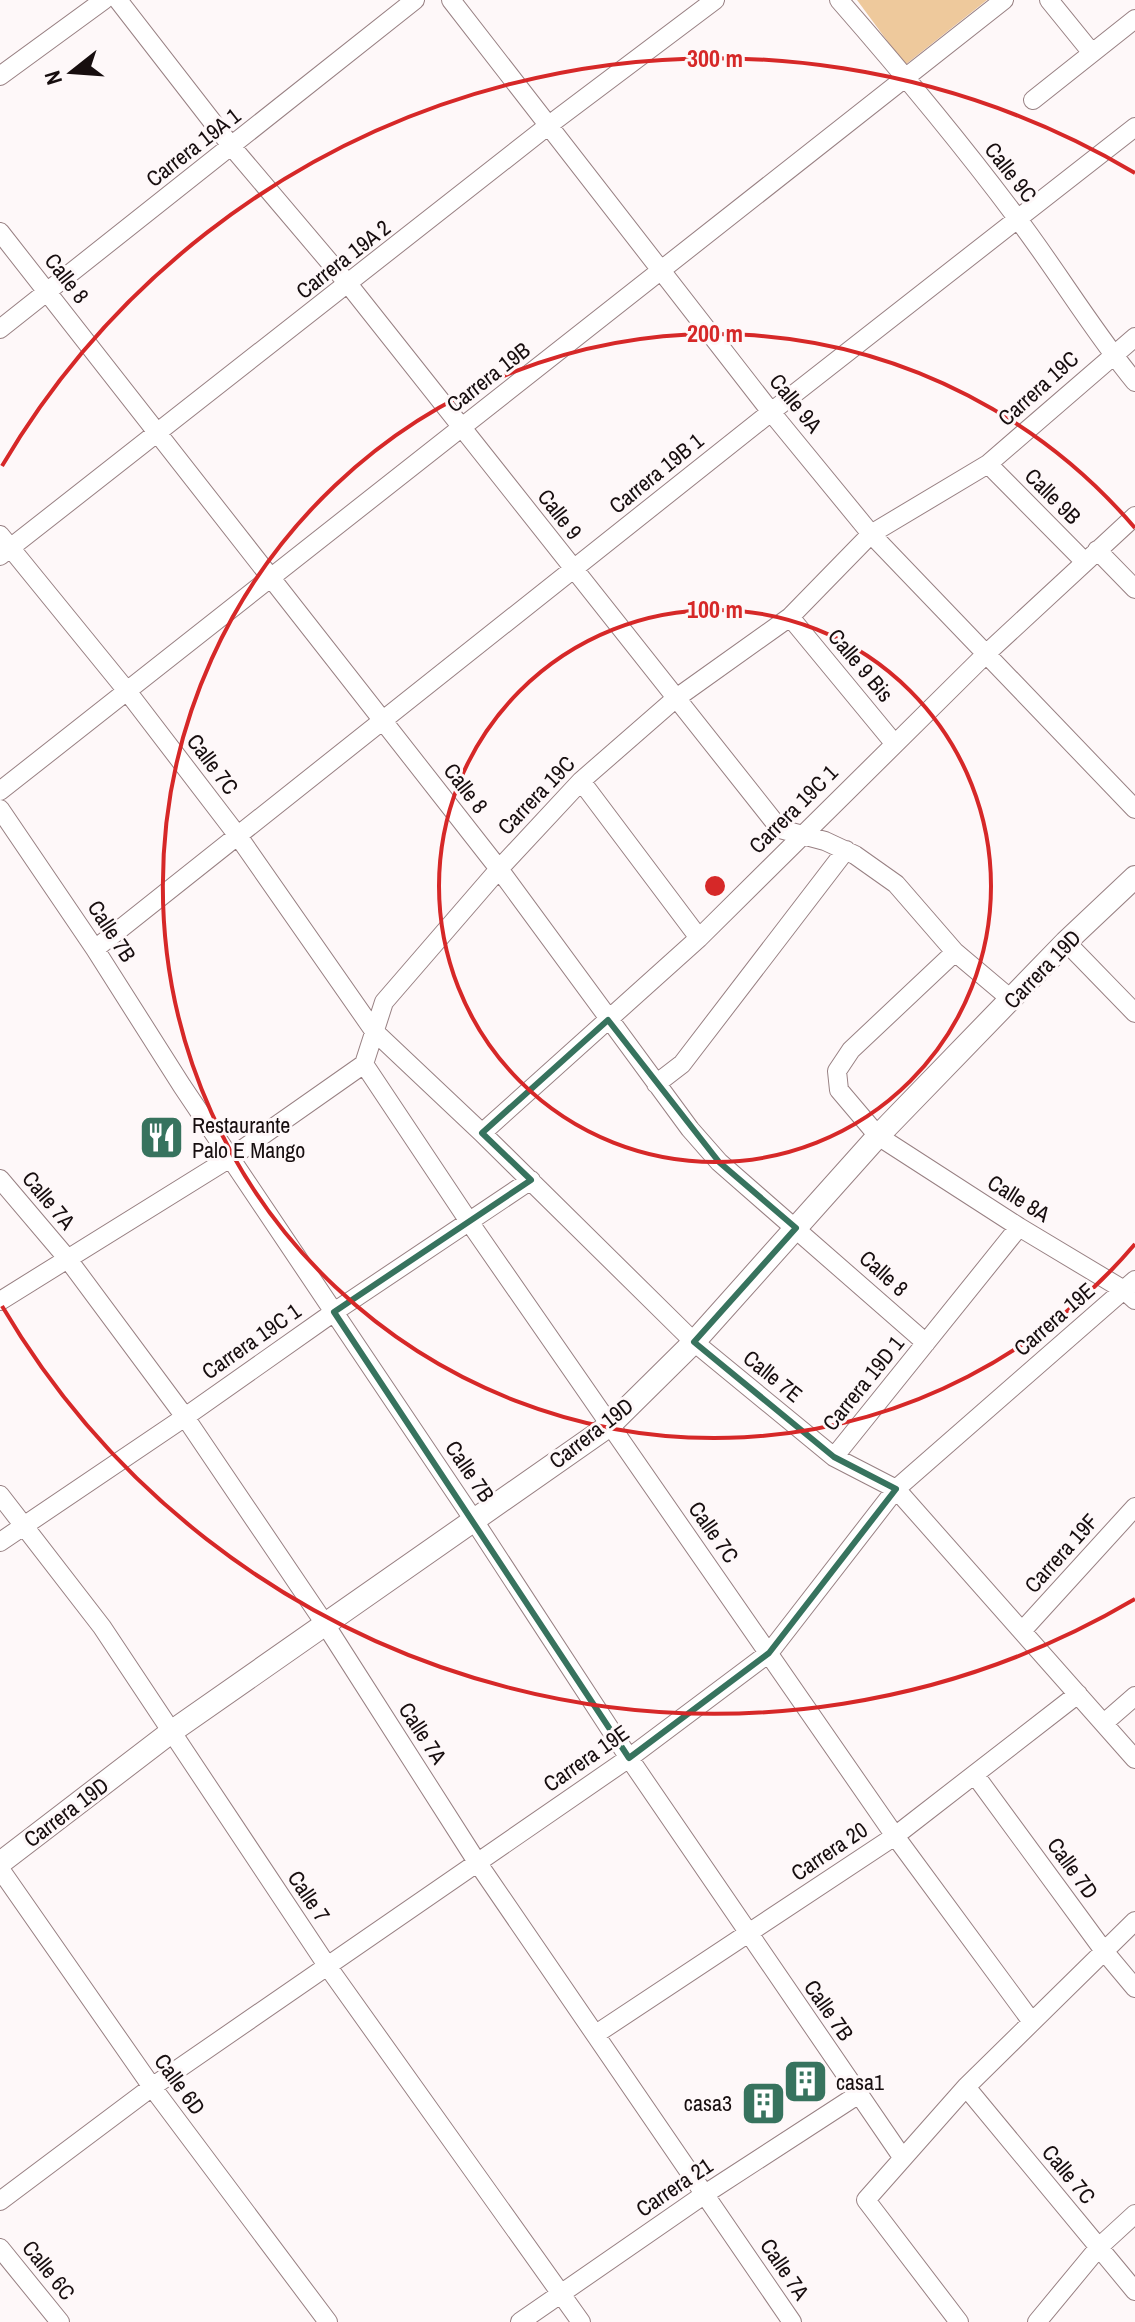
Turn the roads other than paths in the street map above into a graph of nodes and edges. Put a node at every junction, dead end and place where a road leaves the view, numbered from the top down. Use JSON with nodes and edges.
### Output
{"nodes":[{"id":1,"x":104,"y":0,"type":"edge"},
{"id":2,"x":118,"y":0,"type":"edge"},
{"id":3,"x":415,"y":0,"type":"edge"},
{"id":4,"x":451,"y":0,"type":"edge"},
{"id":5,"x":715,"y":0,"type":"edge"},
{"id":6,"x":839,"y":0,"type":"edge"},
{"id":7,"x":1004,"y":0,"type":"edge"},
{"id":8,"x":1049,"y":0,"type":"edge"},
{"id":9,"x":1135,"y":19,"type":"edge"},
{"id":10,"x":1092,"y":53,"type":"junction"},
{"id":11,"x":0,"y":76,"type":"edge"},
{"id":12,"x":906,"y":77,"type":"junction"},
{"id":13,"x":1033,"y":100,"type":"dead end"},
{"id":14,"x":549,"y":125,"type":"junction"},
{"id":15,"x":1135,"y":127,"type":"edge"},
{"id":16,"x":232,"y":147,"type":"junction"},
{"id":17,"x":1019,"y":220,"type":"junction"},
{"id":18,"x":0,"y":232,"type":"edge"},
{"id":19,"x":663,"y":271,"type":"junction"},
{"id":20,"x":349,"y":285,"type":"junction"},
{"id":21,"x":47,"y":292,"type":"junction"},
{"id":22,"x":0,"y":329,"type":"edge"},
{"id":23,"x":1135,"y":337,"type":"edge"},
{"id":24,"x":1112,"y":354,"type":"junction"},
{"id":25,"x":1135,"y":382,"type":"edge"},
{"id":26,"x":771,"y":412,"type":"junction"},
{"id":27,"x":462,"y":428,"type":"junction"},
{"id":28,"x":158,"y":433,"type":"junction"},
{"id":29,"x":988,"y":464,"type":"junction"},
{"id":30,"x":1135,"y":516,"type":"edge"},
{"id":31,"x":871,"y":534,"type":"junction"},
{"id":32,"x":4,"y":546,"type":"edge"},
{"id":33,"x":1090,"y":555,"type":"junction"},
{"id":34,"x":573,"y":569,"type":"junction"},
{"id":35,"x":271,"y":578,"type":"junction"},
{"id":36,"x":1135,"y":589,"type":"edge"},
{"id":37,"x":790,"y":617,"type":"junction"},
{"id":38,"x":987,"y":653,"type":"junction"},
{"id":39,"x":127,"y":691,"type":"junction"},
{"id":40,"x":675,"y":699,"type":"junction"},
{"id":41,"x":383,"y":721,"type":"junction"},
{"id":42,"x":894,"y":743,"type":"junction"},
{"id":43,"x":581,"y":781,"type":"junction"},
{"id":44,"x":0,"y":791,"type":"edge"},
{"id":45,"x":0,"y":809,"type":"edge"},
{"id":46,"x":1135,"y":809,"type":"edge"},
{"id":47,"x":802,"y":834,"type":"junction"},
{"id":48,"x":238,"y":836,"type":"junction"},
{"id":49,"x":846,"y":850,"type":"junction"},
{"id":50,"x":499,"y":869,"type":"junction"},
{"id":51,"x":1135,"y":877,"type":"edge"},
{"id":52,"x":699,"y":938,"type":"junction"},
{"id":53,"x":1066,"y":942,"type":"junction"},
{"id":54,"x":95,"y":949,"type":"junction"},
{"id":55,"x":955,"y":952,"type":"junction"},
{"id":56,"x":1012,"y":1000,"type":"junction"},
{"id":57,"x":1135,"y":1013,"type":"edge"},
{"id":58,"x":608,"y":1020,"type":"junction"},
{"id":59,"x":374,"y":1031,"type":"junction"},
{"id":60,"x":364,"y":1064,"type":"junction"},
{"id":61,"x":656,"y":1084,"type":"junction"},
{"id":62,"x":482,"y":1133,"type":"junction"},
{"id":63,"x":878,"y":1136,"type":"junction"},
{"id":64,"x":230,"y":1158,"type":"junction"},
{"id":65,"x":0,"y":1179,"type":"edge"},
{"id":66,"x":531,"y":1180,"type":"junction"},
{"id":67,"x":470,"y":1223,"type":"junction"},
{"id":68,"x":1019,"y":1227,"type":"junction"},
{"id":69,"x":796,"y":1228,"type":"junction"},
{"id":70,"x":67,"y":1258,"type":"junction"},
{"id":71,"x":1131,"y":1290,"type":"edge"},
{"id":72,"x":0,"y":1301,"type":"edge"},
{"id":73,"x":334,"y":1312,"type":"junction"},
{"id":74,"x":694,"y":1342,"type":"junction"},
{"id":75,"x":926,"y":1343,"type":"junction"},
{"id":76,"x":185,"y":1417,"type":"junction"},
{"id":77,"x":610,"y":1425,"type":"junction"},
{"id":78,"x":834,"y":1457,"type":"junction"},
{"id":79,"x":896,"y":1489,"type":"junction"},
{"id":80,"x":0,"y":1495,"type":"edge"},
{"id":81,"x":1132,"y":1518,"type":"edge"},
{"id":82,"x":473,"y":1519,"type":"junction"},
{"id":83,"x":24,"y":1526,"type":"junction"},
{"id":84,"x":0,"y":1542,"type":"edge"},
{"id":85,"x":325,"y":1624,"type":"junction"},
{"id":86,"x":1022,"y":1631,"type":"junction"},
{"id":87,"x":769,"y":1653,"type":"junction"},
{"id":88,"x":1078,"y":1694,"type":"junction"},
{"id":89,"x":1135,"y":1696,"type":"edge"},
{"id":90,"x":1104,"y":1723,"type":"junction"},
{"id":91,"x":171,"y":1732,"type":"junction"},
{"id":92,"x":629,"y":1758,"type":"junction"},
{"id":93,"x":1135,"y":1759,"type":"edge"},
{"id":94,"x":975,"y":1775,"type":"junction"},
{"id":95,"x":895,"y":1836,"type":"junction"},
{"id":96,"x":477,"y":1862,"type":"junction"},
{"id":97,"x":0,"y":1863,"type":"edge"},
{"id":98,"x":0,"y":1869,"type":"edge"},
{"id":99,"x":1135,"y":1921,"type":"edge"},
{"id":100,"x":748,"y":1934,"type":"junction"},
{"id":101,"x":1104,"y":1951,"type":"junction"},
{"id":102,"x":328,"y":1967,"type":"junction"},
{"id":103,"x":1135,"y":1988,"type":"edge"},
{"id":104,"x":1032,"y":2022,"type":"junction"},
{"id":105,"x":596,"y":2034,"type":"junction"},
{"id":106,"x":152,"y":2087,"type":"junction"},
{"id":107,"x":966,"y":2087,"type":"junction"},
{"id":108,"x":859,"y":2094,"type":"junction"},
{"id":109,"x":902,"y":2157,"type":"junction"},
{"id":110,"x":705,"y":2194,"type":"junction"},
{"id":111,"x":0,"y":2201,"type":"edge"},
{"id":112,"x":1135,"y":2214,"type":"edge"},
{"id":113,"x":1099,"y":2247,"type":"junction"},
{"id":114,"x":0,"y":2248,"type":"edge"},
{"id":115,"x":1135,"y":2291,"type":"edge"},
{"id":116,"x":561,"y":2295,"type":"junction"},
{"id":117,"x":60,"y":2322,"type":"edge"},
{"id":118,"x":328,"y":2322,"type":"edge"},
{"id":119,"x":520,"y":2322,"type":"edge"},
{"id":120,"x":581,"y":2322,"type":"edge"},
{"id":121,"x":792,"y":2322,"type":"edge"},
{"id":122,"x":959,"y":2322,"type":"edge"},
{"id":123,"x":1037,"y":2322,"type":"edge"}],
"edges":[{"from":1,"to":11,"type":"street"},
{"from":2,"to":16,"type":"street","name":"Calle 9"},
{"from":3,"to":16,"type":"street","name":"Carrera 19A 1"},
{"from":4,"to":14,"type":"street","name":"Calle 9A"},
{"from":5,"to":14,"type":"street","name":"Carrera 19A 2"},
{"from":6,"to":12,"type":"street","name":"Calle 9C"},
{"from":7,"to":12,"type":"street","name":"Carrera 19B"},
{"from":8,"to":10,"type":"street"},
{"from":9,"to":10,"type":"street"},
{"from":10,"to":13,"type":"street"},
{"from":12,"to":17,"type":"street","name":"Calle 9C"},
{"from":12,"to":19,"type":"street","name":"Carrera 19B"},
{"from":14,"to":19,"type":"street","name":"Calle 9A"},
{"from":14,"to":20,"type":"street","name":"Carrera 19A 2"},
{"from":15,"to":17,"type":"street","name":"Carrera 19B 1"},
{"from":16,"to":20,"type":"street","name":"Calle 9"},
{"from":16,"to":21,"type":"street","name":"Carrera 19A 1"},
{"from":17,"to":24,"type":"street","name":"Calle 9C"},
{"from":17,"to":26,"type":"street","name":"Carrera 19B 1"},
{"from":18,"to":21,"type":"street","name":"Calle 8"},
{"from":19,"to":26,"type":"street","name":"Calle 9A"},
{"from":19,"to":27,"type":"street","name":"Carrera 19B"},
{"from":20,"to":27,"type":"street","name":"Calle 9"},
{"from":20,"to":28,"type":"street","name":"Carrera 19A 2"},
{"from":21,"to":22,"type":"street","name":"Carrera 19A 1"},
{"from":21,"to":28,"type":"street","name":"Calle 8"},
{"from":23,"to":24,"type":"street","name":"Carrera 19C"},
{"from":24,"to":25,"type":"street","name":"Calle 9C"},
{"from":24,"to":29,"type":"street","name":"Carrera 19C"},
{"from":26,"to":31,"type":"street","name":"Calle 9A"},
{"from":26,"to":34,"type":"street","name":"Carrera 19B 1"},
{"from":27,"to":34,"type":"street","name":"Calle 9"},
{"from":27,"to":35,"type":"street","name":"Carrera 19B"},
{"from":28,"to":32,"type":"street","name":"Carrera 19A 2"},
{"from":28,"to":35,"type":"street","name":"Calle 8"},
{"from":29,"to":31,"type":"street","name":"Carrera 19C"},
{"from":29,"to":33,"type":"street","name":"Calle 9B"},
{"from":30,"to":33,"type":"street","name":"Carrera 19C 1"},
{"from":31,"to":37,"type":"street","name":"Carrera 19C"},
{"from":31,"to":38,"type":"street","name":"Calle 9A"},
{"from":32,"to":39,"type":"street","name":"Calle 7C"},
{"from":33,"to":36,"type":"street","name":"Calle 9B"},
{"from":33,"to":38,"type":"street","name":"Carrera 19C 1"},
{"from":34,"to":40,"type":"street","name":"Calle 9"},
{"from":34,"to":41,"type":"street","name":"Carrera 19B 1"},
{"from":35,"to":39,"type":"street","name":"Carrera 19B"},
{"from":35,"to":41,"type":"street","name":"Calle 8"},
{"from":37,"to":40,"type":"street","name":"Carrera 19C"},
{"from":37,"to":42,"type":"street","name":"Calle 9 Bis"},
{"from":38,"to":42,"type":"street","name":"Carrera 19C 1"},
{"from":38,"to":46,"type":"street","name":"Calle 9A"},
{"from":39,"to":44,"type":"street","name":"Carrera 19B"},
{"from":39,"to":48,"type":"street","name":"Calle 7C"},
{"from":40,"to":43,"type":"street","name":"Carrera 19C"},
{"from":40,"to":47,"type":"street","name":"Calle 9"},
{"from":41,"to":48,"type":"street","name":"Carrera 19B 1"},
{"from":41,"to":50,"type":"street","name":"Calle 8"},
{"from":42,"to":47,"type":"street","name":"Carrera 19C 1"},
{"from":43,"to":50,"type":"street","name":"Carrera 19C"},
{"from":43,"to":52,"type":"street"},
{"from":45,"to":54,"type":"street","name":"Calle 7B"},
{"from":47,"to":49,"type":"street","name":"Calle 9"},
{"from":47,"to":52,"type":"street","name":"Carrera 19C 1"},
{"from":48,"to":54,"type":"street","name":"Carrera 19B 1"},
{"from":48,"to":59,"type":"street","name":"Calle 7C"},
{"from":49,"to":55,"type":"street","name":"Calle 9"},
{"from":49,"to":61,"type":"street"},
{"from":50,"to":58,"type":"street","name":"Calle 8"},
{"from":50,"to":59,"type":"street","name":"Carrera 19C"},
{"from":51,"to":53,"type":"street","name":"Carrera 19D"},
{"from":52,"to":58,"type":"street","name":"Carrera 19C 1"},
{"from":53,"to":56,"type":"street","name":"Carrera 19D"},
{"from":53,"to":57,"type":"street"},
{"from":54,"to":64,"type":"street","name":"Calle 7B"},
{"from":55,"to":56,"type":"street","name":"Calle 9"},
{"from":55,"to":63,"type":"street","name":"Calle 8A"},
{"from":56,"to":63,"type":"street","name":"Carrera 19D"},
{"from":58,"to":61,"type":"street","name":"Calle 8"},
{"from":58,"to":62,"type":"street","name":"Carrera 19C 1"},
{"from":59,"to":60,"type":"street","name":"Carrera 19C"},
{"from":59,"to":62,"type":"street","name":"Calle 7E"},
{"from":60,"to":64,"type":"street"},
{"from":60,"to":67,"type":"street","name":"Calle 7C"},
{"from":61,"to":69,"type":"street","name":"Calle 8"},
{"from":62,"to":66,"type":"street","name":"Calle 7E"},
{"from":63,"to":68,"type":"street","name":"Calle 8A"},
{"from":63,"to":69,"type":"street","name":"Carrera 19D"},
{"from":64,"to":70,"type":"street"},
{"from":64,"to":73,"type":"street","name":"Calle 7B"},
{"from":65,"to":70,"type":"street","name":"Calle 7A"},
{"from":66,"to":67,"type":"street","name":"Carrera 19C 1"},
{"from":66,"to":74,"type":"street","name":"Calle 7E"},
{"from":67,"to":73,"type":"street","name":"Carrera 19C 1"},
{"from":67,"to":77,"type":"street","name":"Calle 7C"},
{"from":68,"to":71,"type":"street","name":"Calle 8A"},
{"from":68,"to":75,"type":"street","name":"Carrera 19D 1"},
{"from":69,"to":74,"type":"street","name":"Carrera 19D"},
{"from":69,"to":75,"type":"street","name":"Calle 8"},
{"from":70,"to":72,"type":"street"},
{"from":70,"to":76,"type":"street","name":"Calle 7A"},
{"from":71,"to":79,"type":"street","name":"Carrera 19E"},
{"from":73,"to":76,"type":"street","name":"Carrera 19C 1"},
{"from":73,"to":82,"type":"street","name":"Calle 7B"},
{"from":74,"to":77,"type":"street","name":"Carrera 19D"},
{"from":74,"to":78,"type":"street","name":"Calle 7E"},
{"from":75,"to":78,"type":"street","name":"Carrera 19D 1"},
{"from":76,"to":83,"type":"street","name":"Carrera 19C 1"},
{"from":76,"to":85,"type":"street","name":"Calle 7A"},
{"from":77,"to":82,"type":"street","name":"Carrera 19D"},
{"from":77,"to":87,"type":"street","name":"Calle 7C"},
{"from":78,"to":79,"type":"street","name":"Calle 7E"},
{"from":79,"to":86,"type":"street","name":"Calle 7E"},
{"from":79,"to":87,"type":"street","name":"Carrera 19E"},
{"from":80,"to":83,"type":"street","name":"Calle 7"},
{"from":81,"to":86,"type":"street","name":"Carrera 19F"},
{"from":82,"to":85,"type":"street","name":"Carrera 19D"},
{"from":82,"to":92,"type":"street","name":"Calle 7B"},
{"from":83,"to":84,"type":"street","name":"Carrera 19C 1"},
{"from":83,"to":91,"type":"street","name":"Calle 7"},
{"from":85,"to":91,"type":"street","name":"Carrera 19D"},
{"from":85,"to":96,"type":"street","name":"Calle 7A"},
{"from":86,"to":88,"type":"street","name":"Calle 7E"},
{"from":87,"to":92,"type":"street","name":"Carrera 19E"},
{"from":87,"to":95,"type":"street","name":"Calle 7C"},
{"from":88,"to":90,"type":"street","name":"Calle 7E"},
{"from":88,"to":94,"type":"street","name":"Carrera 20"},
{"from":89,"to":90,"type":"street"},
{"from":90,"to":93,"type":"street","name":"Calle 7E"},
{"from":91,"to":97,"type":"street","name":"Carrera 19D"},
{"from":91,"to":102,"type":"street","name":"Calle 7"},
{"from":92,"to":96,"type":"street","name":"Carrera 19E"},
{"from":92,"to":100,"type":"street","name":"Calle 7B"},
{"from":94,"to":95,"type":"street","name":"Carrera 20"},
{"from":94,"to":101,"type":"street","name":"Calle 7D"},
{"from":95,"to":100,"type":"street","name":"Carrera 20"},
{"from":95,"to":104,"type":"street","name":"Calle 7C"},
{"from":96,"to":102,"type":"street","name":"Carrera 19E"},
{"from":96,"to":105,"type":"street","name":"Calle 7A"},
{"from":98,"to":106,"type":"street","name":"Calle 6D"},
{"from":99,"to":101,"type":"street"},
{"from":100,"to":105,"type":"street","name":"Carrera 20"},
{"from":100,"to":108,"type":"street","name":"Calle 7B"},
{"from":101,"to":103,"type":"street","name":"Calle 7D"},
{"from":101,"to":104,"type":"street"},
{"from":102,"to":106,"type":"street","name":"Carrera 19E"},
{"from":102,"to":116,"type":"street","name":"Calle 7"},
{"from":104,"to":107,"type":"street"},
{"from":105,"to":110,"type":"street","name":"Calle 7A"},
{"from":106,"to":111,"type":"street","name":"Carrera 19E"},
{"from":106,"to":118,"type":"street","name":"Calle 6D"},
{"from":107,"to":109,"type":"street"},
{"from":107,"to":113,"type":"street","name":"Calle 7C"},
{"from":108,"to":109,"type":"street","name":"Calle 7B"},
{"from":108,"to":110,"type":"street","name":"Carrera 21"},
{"from":109,"to":122,"type":"street"},
{"from":110,"to":116,"type":"street","name":"Carrera 21"},
{"from":110,"to":121,"type":"street","name":"Calle 7A"},
{"from":112,"to":113,"type":"street"},
{"from":113,"to":115,"type":"street","name":"Calle 7C"},
{"from":113,"to":123,"type":"street"},
{"from":114,"to":117,"type":"street","name":"Calle 6C"},
{"from":116,"to":119,"type":"street","name":"Carrera 21"},
{"from":116,"to":120,"type":"street","name":"Calle 7"}]}
